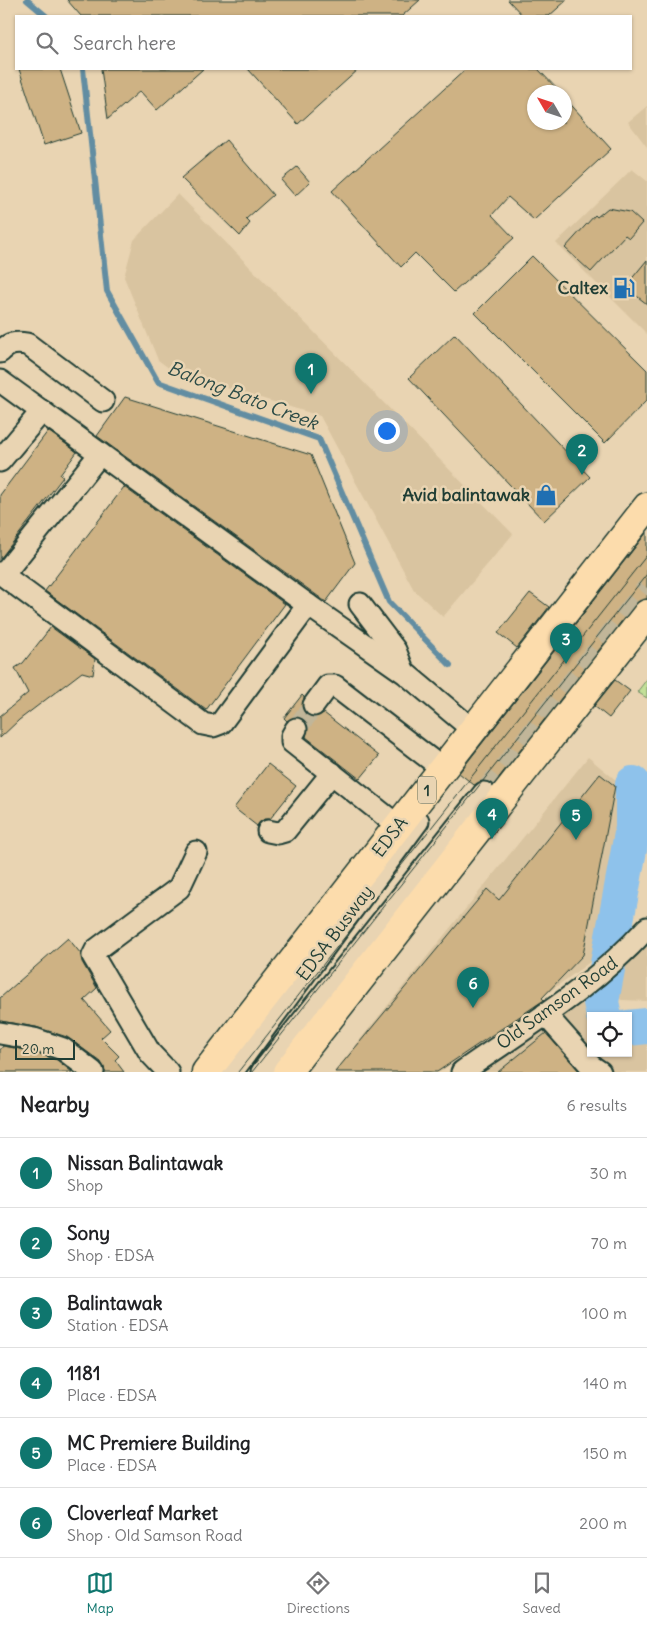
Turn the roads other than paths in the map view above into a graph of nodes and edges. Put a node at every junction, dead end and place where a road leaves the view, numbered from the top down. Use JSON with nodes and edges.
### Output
{"nodes":[{"id":1,"x":0,"y":352,"type":"edge"},
{"id":2,"x":0,"y":381,"type":"edge"},
{"id":3,"x":103,"y":401,"type":"dead end"},
{"id":4,"x":42,"y":411,"type":"junction"},
{"id":5,"x":100,"y":454,"type":"junction"},
{"id":6,"x":0,"y":462,"type":"edge"},
{"id":7,"x":647,"y":507,"type":"edge"},
{"id":8,"x":1,"y":574,"type":"edge"},
{"id":9,"x":360,"y":604,"type":"dead end"},
{"id":10,"x":308,"y":605,"type":"junction"},
{"id":11,"x":647,"y":615,"type":"edge"},
{"id":12,"x":405,"y":673,"type":"junction"},
{"id":13,"x":314,"y":705,"type":"tunnel mouth"},
{"id":14,"x":296,"y":729,"type":"dead end"},
{"id":15,"x":473,"y":730,"type":"junction"},
{"id":16,"x":449,"y":770,"type":"junction"},
{"id":17,"x":332,"y":773,"type":"junction"},
{"id":18,"x":484,"y":793,"type":"tunnel mouth"},
{"id":19,"x":398,"y":826,"type":"junction"},
{"id":20,"x":268,"y":831,"type":"dead end"},
{"id":21,"x":196,"y":852,"type":"dead end"},
{"id":22,"x":647,"y":928,"type":"edge"},
{"id":23,"x":545,"y":1014,"type":"junction"},
{"id":24,"x":0,"y":1032,"type":"edge"},
{"id":25,"x":92,"y":1072,"type":"edge"},
{"id":26,"x":168,"y":1072,"type":"edge"},
{"id":27,"x":206,"y":1072,"type":"edge"},
{"id":28,"x":232,"y":1072,"type":"edge"},
{"id":29,"x":262,"y":1072,"type":"edge"},
{"id":30,"x":287,"y":1072,"type":"edge"},
{"id":31,"x":462,"y":1072,"type":"edge"},
{"id":32,"x":600,"y":1072,"type":"edge"}],
"edges":[{"from":1,"to":3,"type":"street"},
{"from":2,"to":4,"type":"street"},
{"from":4,"to":5,"type":"street"},
{"from":4,"to":6,"type":"street"},
{"from":5,"to":8,"type":"street"},
{"from":5,"to":10,"type":"street"},
{"from":7,"to":15,"type":"highway","name":"EDSA","number":"1"},
{"from":8,"to":10,"type":"street"},
{"from":9,"to":12,"type":"street"},
{"from":10,"to":12,"type":"street"},
{"from":11,"to":30,"type":"highway"},
{"from":12,"to":15,"type":"street"},
{"from":13,"to":16,"type":"street"},
{"from":14,"to":17,"type":"street"},
{"from":15,"to":16,"type":"highway","name":"EDSA","number":"1"},
{"from":16,"to":19,"type":"highway","name":"EDSA","number":"1"},
{"from":16,"to":28,"type":"street","name":"EDSA Busway"},
{"from":17,"to":19,"type":"street"},
{"from":17,"to":20,"type":"street"},
{"from":18,"to":29,"type":"street","name":"EDSA Busway"},
{"from":19,"to":27,"type":"highway","name":"EDSA","number":"1"},
{"from":21,"to":26,"type":"street"},
{"from":22,"to":23,"type":"street","name":"Old Samson Road"},
{"from":23,"to":31,"type":"street","name":"Old Samson Road"},
{"from":23,"to":32,"type":"street"},
{"from":24,"to":25,"type":"street"}]}
